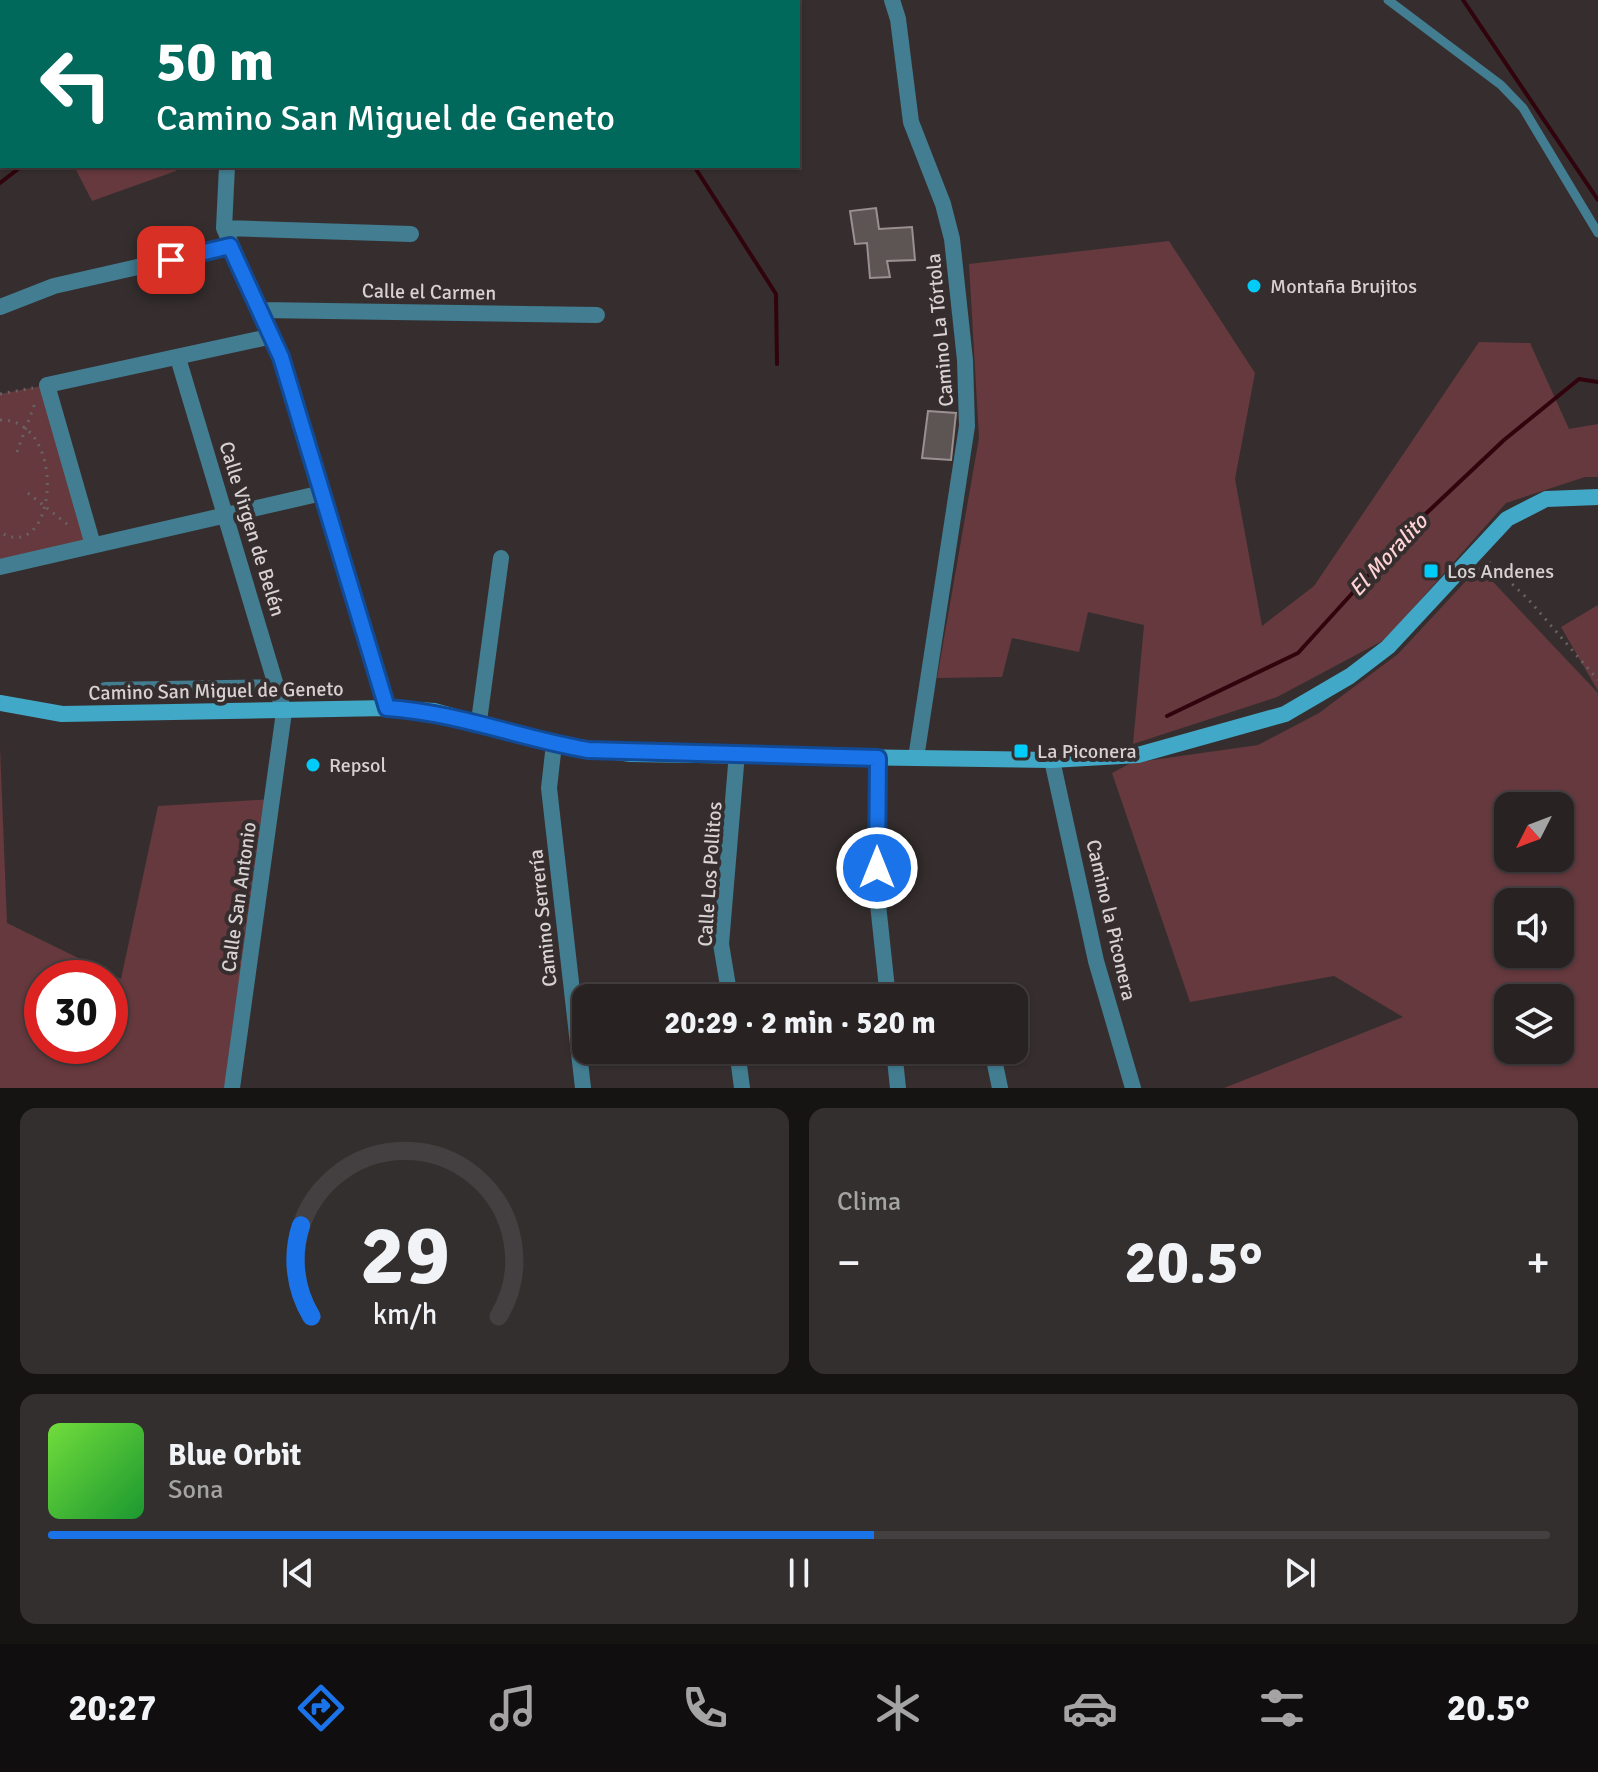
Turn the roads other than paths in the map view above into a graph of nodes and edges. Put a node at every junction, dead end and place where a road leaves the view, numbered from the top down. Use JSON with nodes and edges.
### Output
{"nodes":[{"id":1,"x":892,"y":0,"type":"edge"},
{"id":2,"x":1388,"y":0,"type":"edge"},
{"id":3,"x":227,"y":168,"type":"edge"},
{"id":4,"x":224,"y":228,"type":"junction"},
{"id":5,"x":1598,"y":233,"type":"edge"},
{"id":6,"x":411,"y":234,"type":"dead end"},
{"id":7,"x":230,"y":246,"type":"junction"},
{"id":8,"x":0,"y":307,"type":"edge"},
{"id":9,"x":261,"y":310,"type":"junction"},
{"id":10,"x":597,"y":315,"type":"dead end"},
{"id":11,"x":273,"y":336,"type":"junction"},
{"id":12,"x":178,"y":358,"type":"junction"},
{"id":13,"x":322,"y":493,"type":"junction"},
{"id":14,"x":1598,"y":497,"type":"edge"},
{"id":15,"x":226,"y":514,"type":"junction"},
{"id":16,"x":93,"y":545,"type":"junction"},
{"id":17,"x":501,"y":558,"type":"dead end"},
{"id":18,"x":0,"y":567,"type":"edge"},
{"id":19,"x":279,"y":687,"type":"junction"},
{"id":20,"x":105,"y":690,"type":"dead end"},
{"id":21,"x":0,"y":703,"type":"edge"},
{"id":22,"x":387,"y":708,"type":"junction"},
{"id":23,"x":284,"y":712,"type":"junction"},
{"id":24,"x":479,"y":721,"type":"junction"},
{"id":25,"x":554,"y":744,"type":"junction"},
{"id":26,"x":737,"y":753,"type":"junction"},
{"id":27,"x":878,"y":758,"type":"junction"},
{"id":28,"x":916,"y":758,"type":"junction"},
{"id":29,"x":1052,"y":760,"type":"junction"},
{"id":30,"x":728,"y":984,"type":"edge"},
{"id":31,"x":887,"y":984,"type":"edge"},
{"id":32,"x":739,"y":1064,"type":"edge"},
{"id":33,"x":895,"y":1064,"type":"edge"},
{"id":34,"x":995,"y":1064,"type":"edge"},
{"id":35,"x":232,"y":1088,"type":"edge"},
{"id":36,"x":583,"y":1088,"type":"edge"},
{"id":37,"x":742,"y":1088,"type":"edge"},
{"id":38,"x":898,"y":1088,"type":"edge"},
{"id":39,"x":1000,"y":1088,"type":"edge"},
{"id":40,"x":1133,"y":1088,"type":"edge"}],
"edges":[{"from":1,"to":28,"type":"street","name":"Camino La Tórtola"},
{"from":2,"to":5,"type":"lane"},
{"from":3,"to":4,"type":"street"},
{"from":4,"to":6,"type":"street"},
{"from":4,"to":7,"type":"street"},
{"from":7,"to":8,"type":"street"},
{"from":7,"to":9,"type":"street"},
{"from":9,"to":10,"type":"street","name":"Calle el Carmen"},
{"from":9,"to":11,"type":"street"},
{"from":11,"to":12,"type":"street"},
{"from":11,"to":13,"type":"street"},
{"from":12,"to":15,"type":"street","name":"Calle Virgen de Belén"},
{"from":12,"to":16,"type":"street"},
{"from":13,"to":15,"type":"street"},
{"from":13,"to":22,"type":"street"},
{"from":14,"to":29,"type":"main road","name":"Camino San Miguel de Geneto"},
{"from":15,"to":16,"type":"street"},
{"from":15,"to":19,"type":"street","name":"Calle Virgen de Belén"},
{"from":16,"to":18,"type":"street"},
{"from":17,"to":24,"type":"street"},
{"from":19,"to":20,"type":"street"},
{"from":19,"to":23,"type":"street","name":"Calle Virgen de Belén"},
{"from":21,"to":23,"type":"main road","name":"Camino San Miguel de Geneto"},
{"from":22,"to":23,"type":"main road","name":"Camino San Miguel de Geneto"},
{"from":22,"to":24,"type":"main road","name":"Camino San Miguel de Geneto"},
{"from":23,"to":35,"type":"street","name":"Calle San Antonio"},
{"from":24,"to":25,"type":"main road","name":"Camino San Miguel de Geneto"},
{"from":25,"to":26,"type":"main road","name":"Camino San Miguel de Geneto"},
{"from":25,"to":36,"type":"street","name":"Camino Serrería"},
{"from":26,"to":27,"type":"main road","name":"Camino San Miguel de Geneto"},
{"from":26,"to":30,"type":"street","name":"Calle Los Pollitos"},
{"from":27,"to":28,"type":"main road","name":"Camino San Miguel de Geneto"},
{"from":27,"to":31,"type":"street"},
{"from":28,"to":29,"type":"main road","name":"Camino San Miguel de Geneto"},
{"from":29,"to":40,"type":"street","name":"Camino la Piconera"},
{"from":32,"to":37,"type":"street"},
{"from":33,"to":38,"type":"street"},
{"from":34,"to":39,"type":"street"}]}
